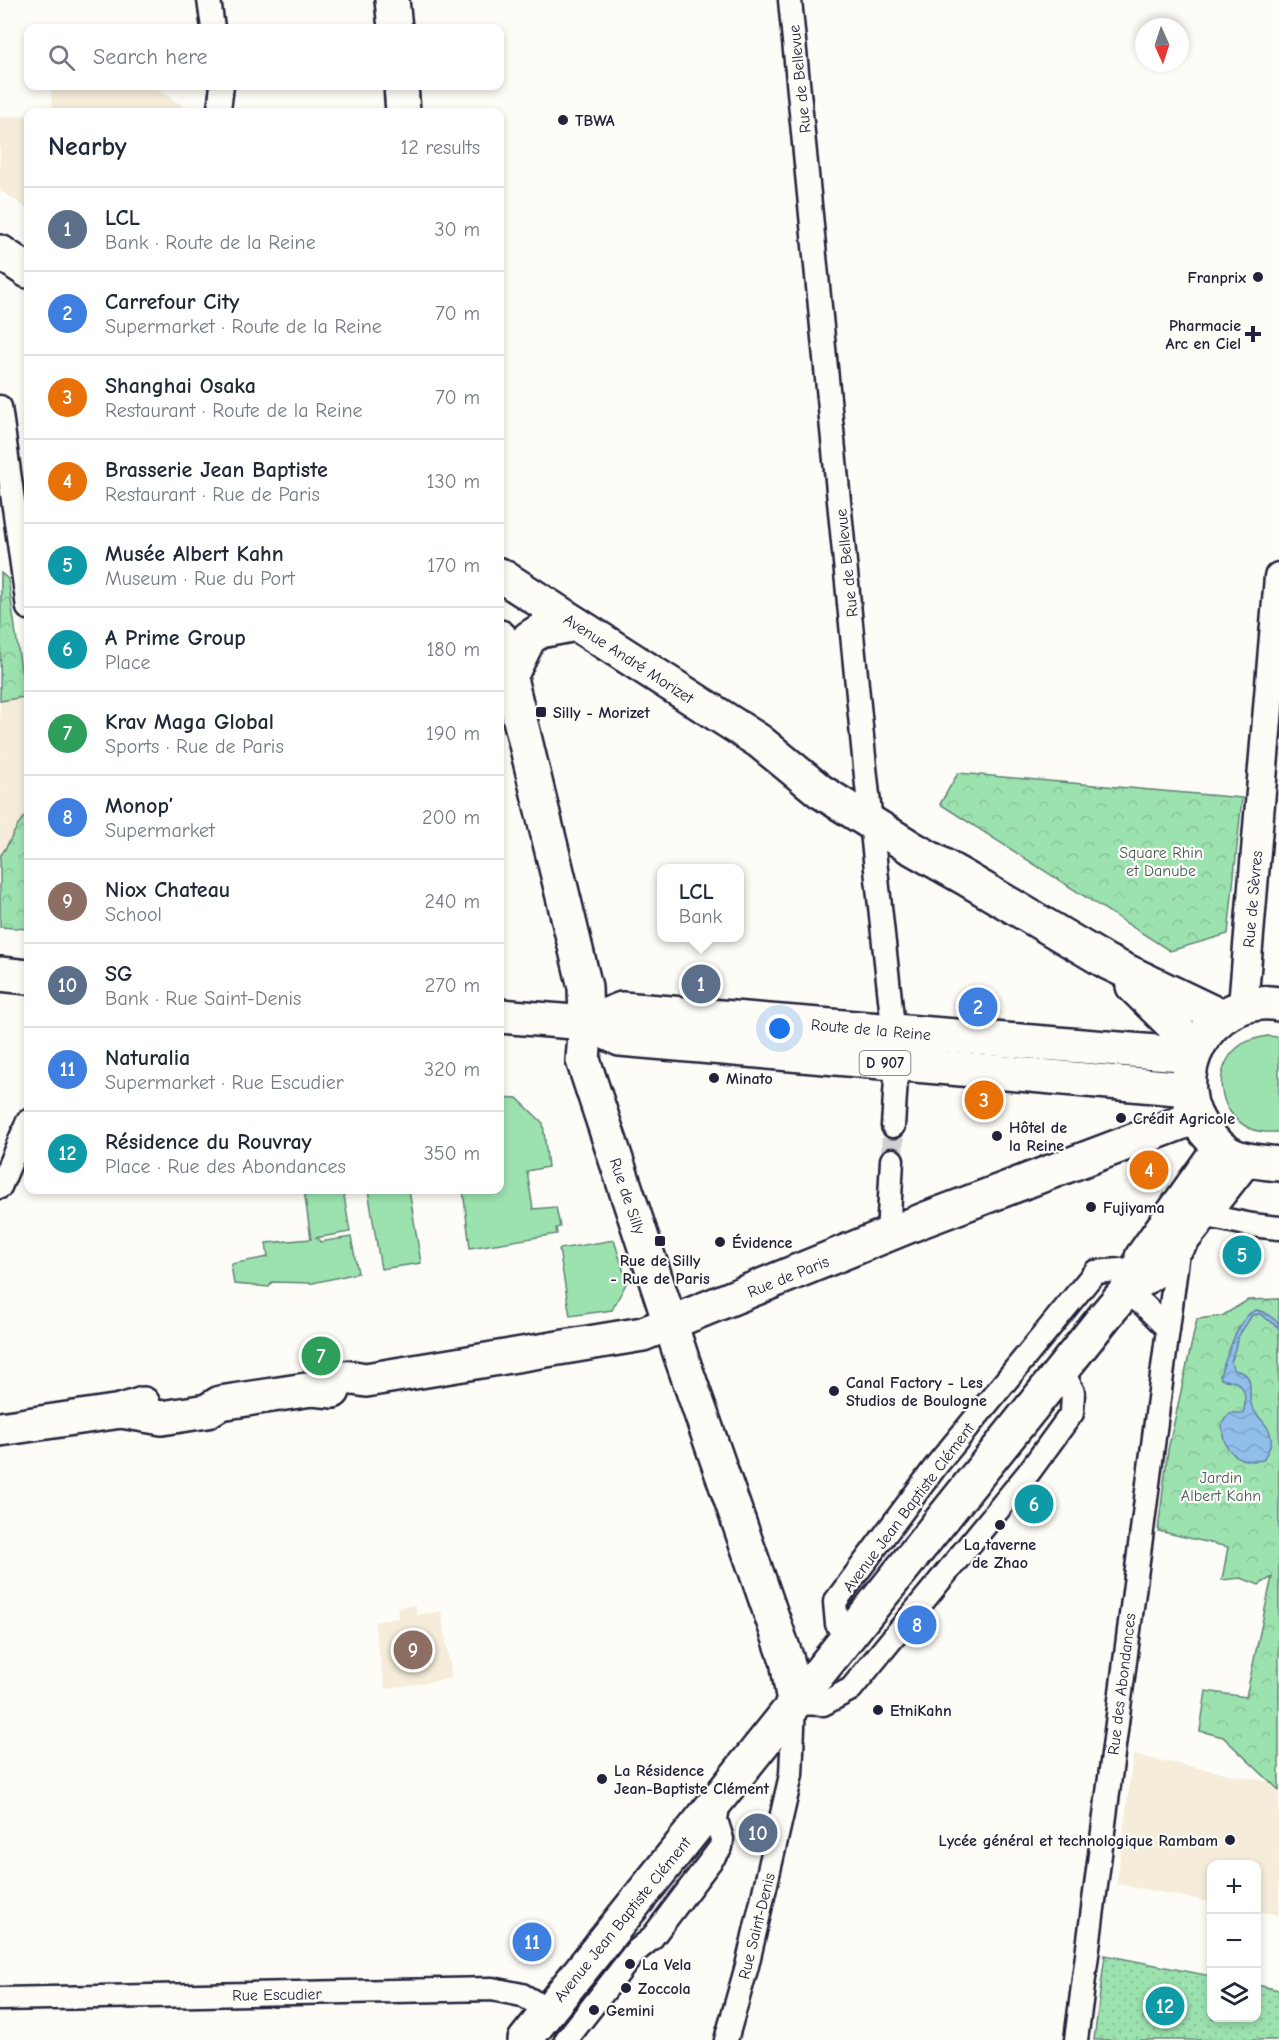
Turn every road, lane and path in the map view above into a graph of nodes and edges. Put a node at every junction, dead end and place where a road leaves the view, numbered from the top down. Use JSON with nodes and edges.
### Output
{"nodes":[{"id":1,"x":209,"y":0,"type":"edge"},
{"id":2,"x":392,"y":0,"type":"edge"},
{"id":3,"x":790,"y":0,"type":"edge"},
{"id":4,"x":212,"y":24,"type":"edge"},
{"id":5,"x":395,"y":24,"type":"edge"},
{"id":6,"x":221,"y":90,"type":"edge"},
{"id":7,"x":400,"y":90,"type":"edge"},
{"id":8,"x":219,"y":108,"type":"edge"},
{"id":9,"x":403,"y":108,"type":"edge"},
{"id":10,"x":0,"y":252,"type":"edge"},
{"id":11,"x":24,"y":268,"type":"edge"},
{"id":12,"x":0,"y":407,"type":"edge"},
{"id":13,"x":10,"y":554,"type":"edge"},
{"id":14,"x":1279,"y":577,"type":"edge"},
{"id":15,"x":504,"y":578,"type":"edge"},
{"id":16,"x":24,"y":596,"type":"edge"},
{"id":17,"x":576,"y":624,"type":"junction"},
{"id":18,"x":504,"y":656,"type":"edge"},
{"id":19,"x":509,"y":679,"type":"junction"},
{"id":20,"x":870,"y":812,"type":"junction"},
{"id":21,"x":1269,"y":813,"type":"edge"},
{"id":22,"x":1107,"y":963,"type":"junction"},
{"id":23,"x":0,"y":974,"type":"edge"},
{"id":24,"x":24,"y":976,"type":"edge"},
{"id":25,"x":1279,"y":1004,"type":"edge"},
{"id":26,"x":1233,"y":1012,"type":"junction"},
{"id":27,"x":504,"y":1016,"type":"edge"},
{"id":28,"x":586,"y":1023,"type":"junction"},
{"id":29,"x":892,"y":1031,"type":"junction"},
{"id":30,"x":1195,"y":1052,"type":"junction"},
{"id":31,"x":897,"y":1064,"type":"junction"},
{"id":32,"x":1192,"y":1103,"type":"junction"},
{"id":33,"x":894,"y":1126,"type":"tunnel mouth"},
{"id":34,"x":24,"y":1130,"type":"edge"},
{"id":35,"x":1232,"y":1154,"type":"junction"},
{"id":36,"x":892,"y":1160,"type":"tunnel mouth"},
{"id":37,"x":1279,"y":1164,"type":"edge"},
{"id":38,"x":0,"y":1187,"type":"edge"},
{"id":39,"x":1202,"y":1215,"type":"junction"},
{"id":40,"x":1279,"y":1228,"type":"edge"},
{"id":41,"x":888,"y":1235,"type":"junction"},
{"id":42,"x":1179,"y":1244,"type":"junction"},
{"id":43,"x":1130,"y":1280,"type":"junction"},
{"id":44,"x":670,"y":1323,"type":"junction"},
{"id":45,"x":1168,"y":1329,"type":"junction"},
{"id":46,"x":1062,"y":1370,"type":"junction"},
{"id":47,"x":0,"y":1430,"type":"edge"},
{"id":48,"x":846,"y":1638,"type":"junction"},
{"id":49,"x":794,"y":1703,"type":"junction"},
{"id":50,"x":718,"y":1798,"type":"junction"},
{"id":51,"x":0,"y":1999,"type":"edge"},
{"id":52,"x":548,"y":2010,"type":"junction"},
{"id":53,"x":525,"y":2040,"type":"edge"},
{"id":54,"x":566,"y":2040,"type":"edge"},
{"id":55,"x":726,"y":2040,"type":"edge"},
{"id":56,"x":1076,"y":2040,"type":"edge"}],
"edges":[{"from":1,"to":4,"type":"street"},
{"from":2,"to":5,"type":"main road"},
{"from":3,"to":20,"type":"street","name":"Rue de Bellevue"},
{"from":6,"to":8,"type":"street"},
{"from":7,"to":9,"type":"main road"},
{"from":10,"to":11,"type":"main road"},
{"from":12,"to":13,"type":"street"},
{"from":13,"to":16,"type":"street"},
{"from":14,"to":21,"type":"street","name":"Rue de Sèvres"},
{"from":15,"to":17,"type":"main road","name":"Avenue André Morizet"},
{"from":17,"to":19,"type":"main road"},
{"from":17,"to":20,"type":"main road","name":"Avenue André Morizet"},
{"from":18,"to":19,"type":"main road","name":"Rue de Silly"},
{"from":19,"to":28,"type":"main road","name":"Rue de Silly"},
{"from":20,"to":22,"type":"main road","name":"Avenue André Morizet"},
{"from":20,"to":29,"type":"street","name":"Rue de Bellevue"},
{"from":21,"to":26,"type":"street","name":"Rue de Sèvres"},
{"from":22,"to":26,"type":"main road","name":"Avenue André Morizet"},
{"from":22,"to":30,"type":"main road","name":"Avenue André Morizet"},
{"from":23,"to":24,"type":"main road"},
{"from":25,"to":26,"type":"main road"},
{"from":26,"to":30,"type":"main road"},
{"from":27,"to":28,"type":"main road","name":"Route de la Reine","number":"D 907"},
{"from":28,"to":29,"type":"main road","name":"Route de la Reine","number":"D 907"},
{"from":28,"to":31,"type":"main road","name":"Route de la Reine","number":"D 907"},
{"from":28,"to":44,"type":"main road","name":"Rue de Silly"},
{"from":29,"to":30,"type":"main road","name":"Route de la Reine","number":"D 907"},
{"from":29,"to":31,"type":"street","name":"Rue de Bellevue"},
{"from":30,"to":32,"type":"main road"},
{"from":31,"to":32,"type":"main road","name":"Route de la Reine","number":"D 907"},
{"from":31,"to":33,"type":"street","name":"Rue de Bellevue"},
{"from":32,"to":35,"type":"main road"},
{"from":32,"to":41,"type":"main road","name":"Rue de Paris"},
{"from":34,"to":38,"type":"street"},
{"from":35,"to":37,"type":"main road"},
{"from":35,"to":39,"type":"main road","name":"Avenue Jean Baptiste Clément"},
{"from":35,"to":43,"type":"main road","name":"Avenue Jean Baptiste Clément"},
{"from":36,"to":41,"type":"street"},
{"from":39,"to":40,"type":"street"},
{"from":39,"to":42,"type":"main road","name":"Avenue Jean Baptiste Clément"},
{"from":41,"to":44,"type":"main road","name":"Rue de Paris"},
{"from":42,"to":43,"type":"main road","name":"Avenue Jean Baptiste Clément"},
{"from":42,"to":45,"type":"street","name":"Rue des Abondances"},
{"from":43,"to":45,"type":"street"},
{"from":43,"to":46,"type":"main road","name":"Avenue Jean Baptiste Clément"},
{"from":43,"to":48,"type":"street","name":"Avenue Jean Baptiste Clément"},
{"from":44,"to":47,"type":"main road","name":"Rue de Paris"},
{"from":44,"to":49,"type":"main road","name":"Rue de Silly"},
{"from":45,"to":56,"type":"street","name":"Rue des Abondances"},
{"from":46,"to":48,"type":"main road","name":"Avenue Jean Baptiste Clément"},
{"from":46,"to":49,"type":"street"},
{"from":48,"to":49,"type":"main road","name":"Avenue Jean Baptiste Clément"},
{"from":49,"to":50,"type":"main road","name":"Avenue Jean Baptiste Clément"},
{"from":49,"to":55,"type":"street","name":"Rue Saint-Denis"},
{"from":50,"to":52,"type":"main road","name":"Avenue Jean Baptiste Clément"},
{"from":50,"to":54,"type":"street","name":"Avenue Jean Baptiste Clément"},
{"from":51,"to":52,"type":"street","name":"Rue Escudier"},
{"from":52,"to":53,"type":"main road","name":"Avenue Jean Baptiste Clément"}]}
